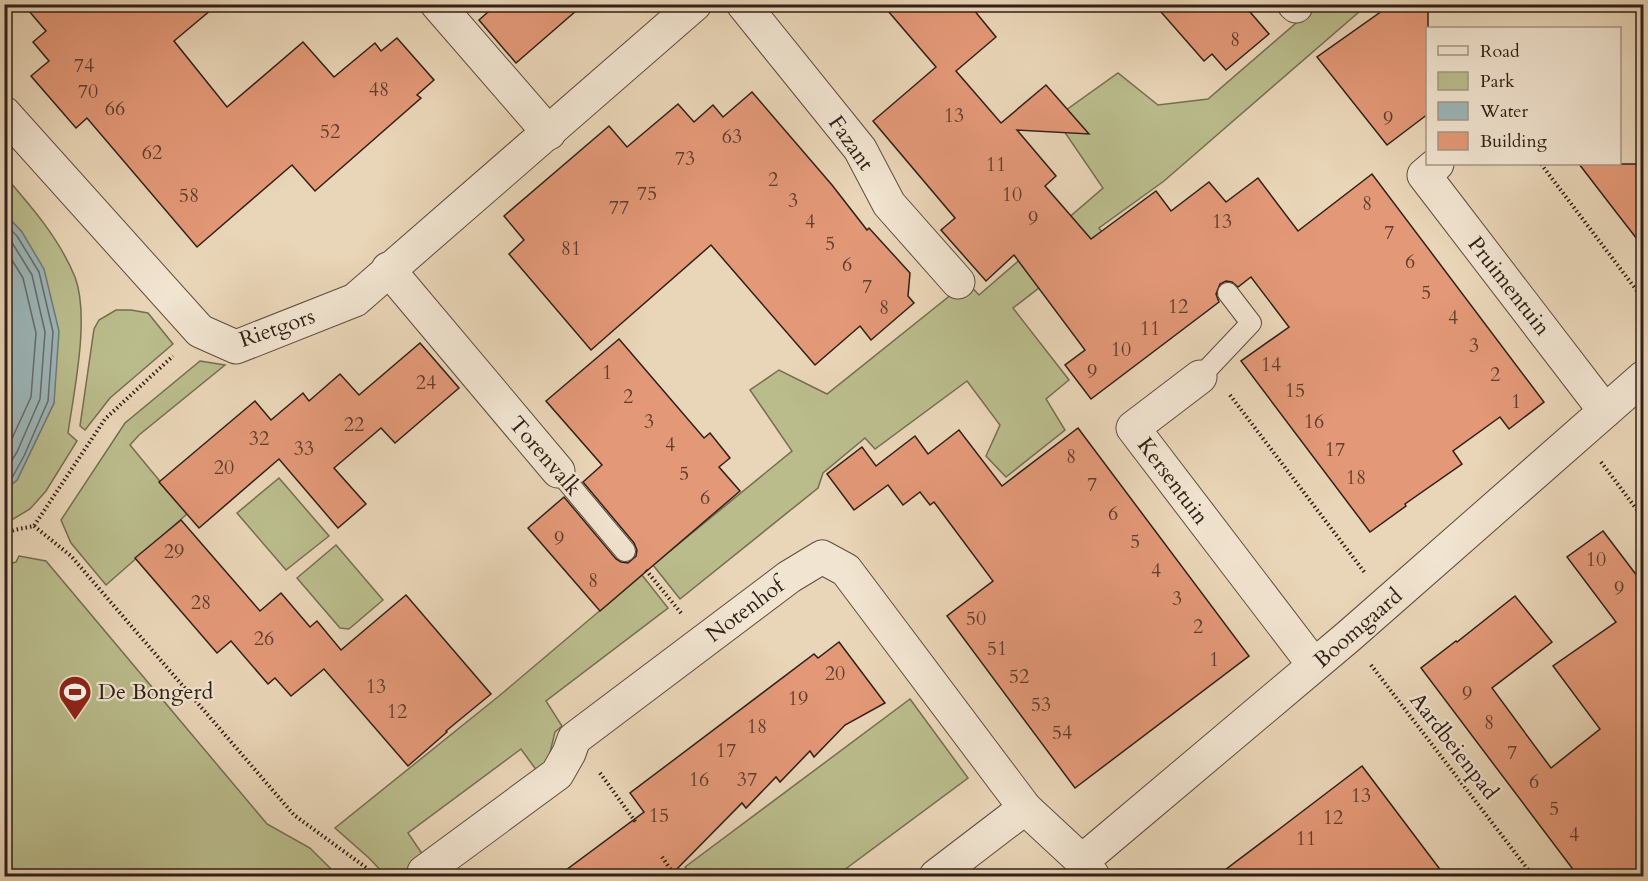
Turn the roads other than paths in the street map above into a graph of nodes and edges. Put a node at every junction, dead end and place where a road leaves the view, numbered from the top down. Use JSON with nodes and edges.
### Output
{"nodes":[{"id":1,"x":437,"y":4,"type":"edge"},
{"id":2,"x":695,"y":4,"type":"edge"},
{"id":3,"x":743,"y":4,"type":"edge"},
{"id":4,"x":4,"y":113,"type":"edge"},
{"id":5,"x":549,"y":133,"type":"junction"},
{"id":6,"x":1436,"y":165,"type":"edge"},
{"id":7,"x":388,"y":269,"type":"junction"},
{"id":8,"x":958,"y":282,"type":"dead end"},
{"id":9,"x":1228,"y":293,"type":"dead end"},
{"id":10,"x":1200,"y":377,"type":"joint"},
{"id":11,"x":1644,"y":377,"type":"edge"},
{"id":12,"x":1605,"y":411,"type":"junction"},
{"id":13,"x":558,"y":471,"type":"joint"},
{"id":14,"x":626,"y":551,"type":"road end"},
{"id":15,"x":1314,"y":665,"type":"junction"},
{"id":16,"x":1025,"y":808,"type":"junction"},
{"id":17,"x":1087,"y":869,"type":"edge"},
{"id":18,"x":424,"y":872,"type":"dead end"},
{"id":19,"x":936,"y":876,"type":"edge"}],
"edges":[{"from":1,"to":5,"type":"street"},
{"from":2,"to":5,"type":"street","name":"Rietgors"},
{"from":3,"to":8,"type":"street","name":"Fazant"},
{"from":4,"to":7,"type":"street","name":"Rietgors"},
{"from":5,"to":7,"type":"street","name":"Rietgors"},
{"from":6,"to":12,"type":"street","name":"Pruimentuin"},
{"from":7,"to":13,"type":"street","name":"Torenvalk"},
{"from":9,"to":10,"type":"lane"},
{"from":10,"to":15,"type":"street","name":"Kersentuin"},
{"from":11,"to":12,"type":"street","name":"Boomgaard"},
{"from":12,"to":15,"type":"street","name":"Boomgaard"},
{"from":13,"to":14,"type":"lane","name":"Torenvalk"},
{"from":15,"to":17,"type":"street","name":"Boomgaard"},
{"from":16,"to":17,"type":"street","name":"Notenhof"},
{"from":16,"to":18,"type":"street","name":"Notenhof"},
{"from":16,"to":19,"type":"street"}]}
